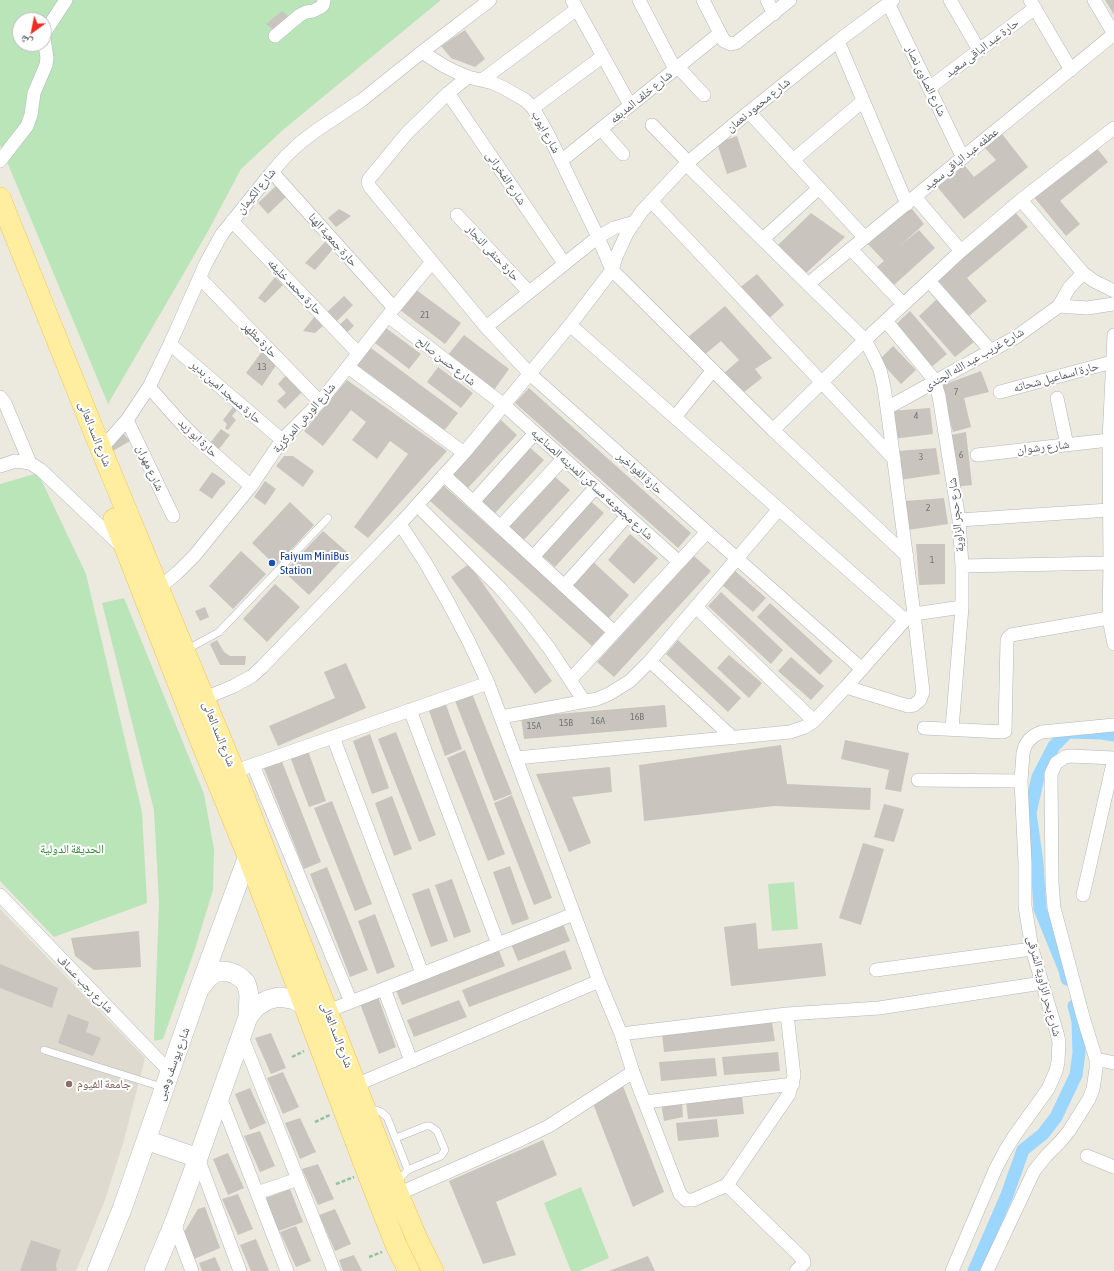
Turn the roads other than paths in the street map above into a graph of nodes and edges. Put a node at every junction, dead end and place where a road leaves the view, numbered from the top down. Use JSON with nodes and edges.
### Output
{"nodes":[{"id":1,"x":66,"y":0,"type":"edge"},
{"id":2,"x":324,"y":0,"type":"edge"},
{"id":3,"x":490,"y":0,"type":"edge"},
{"id":4,"x":639,"y":0,"type":"edge"},
{"id":5,"x":702,"y":0,"type":"edge"},
{"id":6,"x":767,"y":0,"type":"edge"},
{"id":7,"x":790,"y":0,"type":"edge"},
{"id":8,"x":950,"y":0,"type":"edge"},
{"id":9,"x":1094,"y":0,"type":"edge"},
{"id":10,"x":891,"y":2,"type":"edge"},
{"id":11,"x":1032,"y":4,"type":"edge"},
{"id":12,"x":574,"y":5,"type":"edge"},
{"id":13,"x":774,"y":14,"type":"junction"},
{"id":14,"x":52,"y":21,"type":"edge"},
{"id":15,"x":720,"y":33,"type":"junction"},
{"id":16,"x":1114,"y":34,"type":"edge"},
{"id":17,"x":275,"y":36,"type":"dead end"},
{"id":18,"x":838,"y":41,"type":"junction"},
{"id":19,"x":979,"y":50,"type":"junction"},
{"id":20,"x":46,"y":52,"type":"edge"},
{"id":21,"x":422,"y":52,"type":"junction"},
{"id":22,"x":603,"y":56,"type":"junction"},
{"id":23,"x":676,"y":68,"type":"junction"},
{"id":24,"x":1071,"y":70,"type":"junction"},
{"id":25,"x":468,"y":77,"type":"junction"},
{"id":26,"x":482,"y":80,"type":"junction"},
{"id":27,"x":929,"y":88,"type":"junction"},
{"id":28,"x":448,"y":93,"type":"junction"},
{"id":29,"x":704,"y":95,"type":"dead end"},
{"id":30,"x":864,"y":101,"type":"junction"},
{"id":31,"x":630,"y":105,"type":"junction"},
{"id":32,"x":533,"y":108,"type":"junction"},
{"id":33,"x":750,"y":112,"type":"junction"},
{"id":34,"x":652,"y":124,"type":"dead end"},
{"id":35,"x":1114,"y":128,"type":"edge"},
{"id":36,"x":601,"y":129,"type":"junction"},
{"id":37,"x":623,"y":154,"type":"dead end"},
{"id":38,"x":963,"y":158,"type":"junction"},
{"id":39,"x":793,"y":160,"type":"junction"},
{"id":40,"x":0,"y":161,"type":"edge"},
{"id":41,"x":561,"y":161,"type":"junction"},
{"id":42,"x":687,"y":163,"type":"junction"},
{"id":43,"x":272,"y":172,"type":"junction"},
{"id":44,"x":819,"y":188,"type":"junction"},
{"id":45,"x":0,"y":198,"type":"edge"},
{"id":46,"x":1021,"y":200,"type":"junction"},
{"id":47,"x":651,"y":201,"type":"junction"},
{"id":48,"x":911,"y":201,"type":"junction"},
{"id":49,"x":457,"y":215,"type":"dead end"},
{"id":50,"x":232,"y":221,"type":"junction"},
{"id":51,"x":635,"y":222,"type":"junction"},
{"id":52,"x":0,"y":232,"type":"edge"},
{"id":53,"x":598,"y":237,"type":"junction"},
{"id":54,"x":864,"y":238,"type":"junction"},
{"id":55,"x":763,"y":239,"type":"junction"},
{"id":56,"x":851,"y":250,"type":"junction"},
{"id":57,"x":960,"y":251,"type":"junction"},
{"id":58,"x":432,"y":262,"type":"junction"},
{"id":59,"x":564,"y":263,"type":"junction"},
{"id":60,"x":612,"y":270,"type":"junction"},
{"id":61,"x":1083,"y":273,"type":"junction"},
{"id":62,"x":200,"y":278,"type":"junction"},
{"id":63,"x":929,"y":281,"type":"junction"},
{"id":64,"x":808,"y":284,"type":"junction"},
{"id":65,"x":1114,"y":291,"type":"edge"},
{"id":66,"x":529,"y":292,"type":"junction"},
{"id":67,"x":903,"y":304,"type":"junction"},
{"id":68,"x":1114,"y":304,"type":"edge"},
{"id":69,"x":1058,"y":306,"type":"junction"},
{"id":70,"x":391,"y":312,"type":"junction"},
{"id":71,"x":886,"y":321,"type":"junction"},
{"id":72,"x":570,"y":325,"type":"junction"},
{"id":73,"x":486,"y":327,"type":"junction"},
{"id":74,"x":1114,"y":335,"type":"edge"},
{"id":75,"x":865,"y":340,"type":"junction"},
{"id":76,"x":170,"y":344,"type":"junction"},
{"id":77,"x":991,"y":351,"type":"junction"},
{"id":78,"x":358,"y":353,"type":"junction"},
{"id":79,"x":1112,"y":362,"type":"junction"},
{"id":80,"x":348,"y":367,"type":"junction"},
{"id":81,"x":713,"y":370,"type":"junction"},
{"id":82,"x":530,"y":374,"type":"junction"},
{"id":83,"x":821,"y":382,"type":"junction"},
{"id":84,"x":936,"y":383,"type":"junction"},
{"id":85,"x":149,"y":387,"type":"junction"},
{"id":86,"x":1000,"y":392,"type":"dead end"},
{"id":87,"x":0,"y":397,"type":"edge"},
{"id":88,"x":1057,"y":398,"type":"dead end"},
{"id":89,"x":320,"y":402,"type":"junction"},
{"id":90,"x":504,"y":405,"type":"junction"},
{"id":91,"x":887,"y":408,"type":"junction"},
{"id":92,"x":675,"y":417,"type":"junction"},
{"id":93,"x":127,"y":420,"type":"junction"},
{"id":94,"x":773,"y":430,"type":"junction"},
{"id":95,"x":535,"y":433,"type":"junction"},
{"id":96,"x":282,"y":440,"type":"junction"},
{"id":97,"x":1109,"y":440,"type":"junction"},
{"id":98,"x":1067,"y":445,"type":"junction"},
{"id":99,"x":100,"y":449,"type":"junction"},
{"id":100,"x":464,"y":453,"type":"junction"},
{"id":101,"x":977,"y":455,"type":"dead end"},
{"id":102,"x":563,"y":458,"type":"junction"},
{"id":103,"x":894,"y":460,"type":"junction"},
{"id":104,"x":30,"y":463,"type":"junction"},
{"id":105,"x":0,"y":466,"type":"edge"},
{"id":106,"x":444,"y":475,"type":"junction"},
{"id":107,"x":251,"y":486,"type":"junction"},
{"id":108,"x":596,"y":487,"type":"junction"},
{"id":109,"x":473,"y":502,"type":"junction"},
{"id":110,"x":417,"y":505,"type":"junction"},
{"id":111,"x":779,"y":509,"type":"junction"},
{"id":112,"x":1110,"y":510,"type":"junction"},
{"id":113,"x":173,"y":516,"type":"dead end"},
{"id":114,"x":627,"y":516,"type":"junction"},
{"id":115,"x":328,"y":518,"type":"dead end"},
{"id":116,"x":959,"y":520,"type":"junction"},
{"id":117,"x":400,"y":524,"type":"junction"},
{"id":118,"x":500,"y":527,"type":"junction"},
{"id":119,"x":706,"y":532,"type":"junction"},
{"id":120,"x":126,"y":552,"type":"junction"},
{"id":121,"x":906,"y":556,"type":"junction"},
{"id":122,"x":533,"y":557,"type":"junction"},
{"id":123,"x":736,"y":559,"type":"junction"},
{"id":124,"x":679,"y":562,"type":"junction"},
{"id":125,"x":1110,"y":563,"type":"junction"},
{"id":126,"x":962,"y":566,"type":"junction"},
{"id":127,"x":564,"y":586,"type":"junction"},
{"id":128,"x":158,"y":589,"type":"junction"},
{"id":129,"x":696,"y":607,"type":"junction"},
{"id":130,"x":962,"y":607,"type":"junction"},
{"id":131,"x":910,"y":617,"type":"junction"},
{"id":132,"x":1109,"y":618,"type":"junction"},
{"id":133,"x":614,"y":632,"type":"junction"},
{"id":134,"x":1114,"y":644,"type":"edge"},
{"id":135,"x":184,"y":651,"type":"junction"},
{"id":136,"x":650,"y":660,"type":"junction"},
{"id":137,"x":862,"y":669,"type":"junction"},
{"id":138,"x":571,"y":679,"type":"junction"},
{"id":139,"x":488,"y":683,"type":"junction"},
{"id":140,"x":846,"y":687,"type":"junction"},
{"id":141,"x":205,"y":698,"type":"junction"},
{"id":142,"x":584,"y":701,"type":"junction"},
{"id":143,"x":410,"y":710,"type":"junction"},
{"id":144,"x":501,"y":717,"type":"junction"},
{"id":145,"x":814,"y":721,"type":"junction"},
{"id":146,"x":1114,"y":725,"type":"edge"},
{"id":147,"x":924,"y":728,"type":"dead end"},
{"id":148,"x":952,"y":729,"type":"junction"},
{"id":149,"x":209,"y":735,"type":"junction"},
{"id":150,"x":332,"y":737,"type":"junction"},
{"id":151,"x":733,"y":738,"type":"junction"},
{"id":152,"x":516,"y":758,"type":"junction"},
{"id":153,"x":1114,"y":759,"type":"edge"},
{"id":154,"x":254,"y":765,"type":"junction"},
{"id":155,"x":225,"y":774,"type":"junction"},
{"id":156,"x":918,"y":780,"type":"dead end"},
{"id":157,"x":1021,"y":781,"type":"junction"},
{"id":158,"x":248,"y":856,"type":"junction"},
{"id":159,"x":0,"y":895,"type":"edge"},
{"id":160,"x":1083,"y":896,"type":"dead end"},
{"id":161,"x":574,"y":914,"type":"junction"},
{"id":162,"x":498,"y":944,"type":"junction"},
{"id":163,"x":1032,"y":949,"type":"junction"},
{"id":164,"x":876,"y":970,"type":"dead end"},
{"id":165,"x":422,"y":973,"type":"junction"},
{"id":166,"x":599,"y":981,"type":"junction"},
{"id":167,"x":1042,"y":983,"type":"junction"},
{"id":168,"x":199,"y":989,"type":"junction"},
{"id":169,"x":384,"y":989,"type":"junction"},
{"id":170,"x":351,"y":1002,"type":"junction"},
{"id":171,"x":303,"y":1004,"type":"junction"},
{"id":172,"x":328,"y":1011,"type":"junction"},
{"id":173,"x":787,"y":1014,"type":"junction"},
{"id":174,"x":248,"y":1017,"type":"junction"},
{"id":175,"x":621,"y":1034,"type":"junction"},
{"id":176,"x":242,"y":1037,"type":"junction"},
{"id":177,"x":44,"y":1050,"type":"dead end"},
{"id":178,"x":1096,"y":1059,"type":"junction"},
{"id":179,"x":411,"y":1061,"type":"junction"},
{"id":180,"x":1114,"y":1063,"type":"edge"},
{"id":181,"x":633,"y":1072,"type":"junction"},
{"id":182,"x":168,"y":1080,"type":"junction"},
{"id":183,"x":793,"y":1084,"type":"junction"},
{"id":184,"x":356,"y":1085,"type":"junction"},
{"id":185,"x":220,"y":1097,"type":"junction"},
{"id":186,"x":645,"y":1102,"type":"junction"},
{"id":187,"x":366,"y":1111,"type":"junction"},
{"id":188,"x":396,"y":1138,"type":"junction"},
{"id":189,"x":146,"y":1140,"type":"junction"},
{"id":190,"x":1087,"y":1156,"type":"dead end"},
{"id":191,"x":198,"y":1158,"type":"junction"},
{"id":192,"x":1114,"y":1167,"type":"edge"},
{"id":193,"x":298,"y":1179,"type":"junction"},
{"id":194,"x":400,"y":1182,"type":"junction"},
{"id":195,"x":727,"y":1185,"type":"junction"},
{"id":196,"x":257,"y":1193,"type":"junction"},
{"id":197,"x":174,"y":1223,"type":"junction"},
{"id":198,"x":97,"y":1271,"type":"edge"},
{"id":199,"x":154,"y":1271,"type":"edge"},
{"id":200,"x":192,"y":1271,"type":"edge"},
{"id":201,"x":240,"y":1271,"type":"edge"},
{"id":202,"x":287,"y":1271,"type":"edge"},
{"id":203,"x":334,"y":1271,"type":"edge"},
{"id":204,"x":409,"y":1271,"type":"edge"},
{"id":205,"x":433,"y":1271,"type":"edge"},
{"id":206,"x":796,"y":1271,"type":"edge"},
{"id":207,"x":952,"y":1271,"type":"edge"},
{"id":208,"x":987,"y":1271,"type":"edge"}],
"edges":[{"from":1,"to":14,"type":"street"},
{"from":2,"to":17,"type":"street"},
{"from":3,"to":21,"type":"street","name":"شارع الكيمان"},
{"from":4,"to":23,"type":"street"},
{"from":5,"to":15,"type":"street"},
{"from":6,"to":13,"type":"street"},
{"from":7,"to":13,"type":"street"},
{"from":8,"to":19,"type":"street"},
{"from":9,"to":16,"type":"street"},
{"from":10,"to":18,"type":"street","name":"شارع محمود نعمان"},
{"from":10,"to":27,"type":"street","name":"شارع الصاوى نصار"},
{"from":11,"to":19,"type":"street","name":"حارة عبد الباقى سعيد"},
{"from":11,"to":24,"type":"street"},
{"from":12,"to":22,"type":"street"},
{"from":12,"to":26,"type":"street"},
{"from":13,"to":15,"type":"street"},
{"from":15,"to":23,"type":"street","name":"شارع خلف المدبغه"},
{"from":16,"to":24,"type":"street","name":"عطفه عبد الباقى سعيد"},
{"from":18,"to":30,"type":"street"},
{"from":18,"to":33,"type":"street","name":"شارع محمود نعمان"},
{"from":19,"to":27,"type":"street","name":"حارة عبد الباقى سعيد"},
{"from":20,"to":40,"type":"street"},
{"from":21,"to":25,"type":"street","name":"شارع ايوب"},
{"from":21,"to":43,"type":"street","name":"شارع الكيمان"},
{"from":22,"to":31,"type":"street"},
{"from":22,"to":32,"type":"street"},
{"from":23,"to":29,"type":"street"},
{"from":23,"to":31,"type":"street","name":"شارع خلف المدبغه"},
{"from":24,"to":38,"type":"street","name":"عطفه عبد الباقى سعيد"},
{"from":25,"to":26,"type":"street","name":"شارع ايوب"},
{"from":25,"to":28,"type":"street"},
{"from":26,"to":32,"type":"street","name":"شارع ايوب"},
{"from":27,"to":38,"type":"street","name":"شارع الصاوى نصار"},
{"from":28,"to":58,"type":"street","name":"حارة الفواخير"},
{"from":28,"to":59,"type":"street","name":"شارع الفخرانى"},
{"from":30,"to":39,"type":"street"},
{"from":30,"to":48,"type":"street"},
{"from":31,"to":36,"type":"street","name":"شارع خلف المدبغه"},
{"from":32,"to":41,"type":"street","name":"شارع ايوب"},
{"from":33,"to":39,"type":"street"},
{"from":33,"to":42,"type":"street","name":"شارع محمود نعمان"},
{"from":34,"to":42,"type":"street"},
{"from":35,"to":46,"type":"street"},
{"from":36,"to":37,"type":"street"},
{"from":36,"to":41,"type":"street","name":"شارع خلف المدبغه"},
{"from":38,"to":48,"type":"street","name":"عطفه عبد الباقى سعيد"},
{"from":39,"to":44,"type":"street"},
{"from":41,"to":53,"type":"street","name":"شارع ايوب"},
{"from":42,"to":47,"type":"street","name":"شارع محمود نعمان"},
{"from":42,"to":55,"type":"street"},
{"from":43,"to":50,"type":"street","name":"شارع الكيمان"},
{"from":43,"to":70,"type":"street","name":"حارة جمعية الهنا"},
{"from":44,"to":54,"type":"street"},
{"from":44,"to":55,"type":"street"},
{"from":45,"to":99,"type":"main road","name":"شارع السد العالى"},
{"from":46,"to":57,"type":"street"},
{"from":46,"to":61,"type":"street"},
{"from":47,"to":51,"type":"street","name":"شارع محمود نعمان"},
{"from":47,"to":83,"type":"street"},
{"from":48,"to":54,"type":"street","name":"عطفه عبد الباقى سعيد"},
{"from":48,"to":57,"type":"street"},
{"from":49,"to":66,"type":"street","name":"حارة حنفى النجار"},
{"from":50,"to":62,"type":"street","name":"شارع الكيمان"},
{"from":50,"to":78,"type":"street","name":"حارة محمد خليفه"},
{"from":51,"to":53,"type":"street"},
{"from":51,"to":60,"type":"street","name":"شارع محمود نعمان"},
{"from":52,"to":120,"type":"main road","name":"شارع السد العالى"},
{"from":53,"to":59,"type":"street"},
{"from":53,"to":60,"type":"street","name":"شارع ايوب"},
{"from":54,"to":56,"type":"street","name":"عطفه عبد الباقى سعيد"},
{"from":55,"to":64,"type":"street"},
{"from":56,"to":64,"type":"street","name":"عطفه عبد الباقى سعيد"},
{"from":56,"to":67,"type":"street"},
{"from":57,"to":63,"type":"street"},
{"from":58,"to":70,"type":"street","name":"شارع الورش المركزية"},
{"from":58,"to":73,"type":"street","name":"حارة الفواخير"},
{"from":59,"to":66,"type":"street"},
{"from":60,"to":72,"type":"street","name":"شارع محمود نعمان"},
{"from":60,"to":81,"type":"street"},
{"from":61,"to":65,"type":"street"},
{"from":61,"to":69,"type":"street","name":"شارع غريب عبد الله الجندى"},
{"from":62,"to":76,"type":"street","name":"شارع الكيمان"},
{"from":62,"to":89,"type":"street","name":"حارة مظهر"},
{"from":63,"to":67,"type":"street"},
{"from":63,"to":77,"type":"street"},
{"from":64,"to":75,"type":"street"},
{"from":66,"to":73,"type":"street"},
{"from":67,"to":71,"type":"street"},
{"from":68,"to":69,"type":"street"},
{"from":69,"to":77,"type":"street","name":"شارع غريب عبد الله الجندى"},
{"from":70,"to":78,"type":"street","name":"شارع الورش المركزية"},
{"from":70,"to":90,"type":"street","name":"شارع حسن صالح"},
{"from":71,"to":75,"type":"street"},
{"from":71,"to":84,"type":"street","name":"شارع حجر الزاوية"},
{"from":72,"to":82,"type":"street","name":"شارع محمود نعمان"},
{"from":72,"to":92,"type":"street"},
{"from":73,"to":82,"type":"street","name":"حارة الفواخير"},
{"from":74,"to":79,"type":"street"},
{"from":75,"to":83,"type":"street"},
{"from":75,"to":91,"type":"street"},
{"from":76,"to":85,"type":"street","name":"شارع الكيمان"},
{"from":76,"to":96,"type":"street","name":"حارة مسجد امين بدير"},
{"from":77,"to":84,"type":"street","name":"شارع غريب عبد الله الجندى"},
{"from":78,"to":80,"type":"street","name":"شارع الورش المركزية"},
{"from":79,"to":86,"type":"street","name":"حارة اسماعيل شحاته"},
{"from":79,"to":97,"type":"street"},
{"from":80,"to":89,"type":"street","name":"شارع الورش المركزية"},
{"from":80,"to":100,"type":"street"},
{"from":81,"to":92,"type":"street"},
{"from":81,"to":94,"type":"street"},
{"from":82,"to":90,"type":"street","name":"شارع محمود نعمان"},
{"from":82,"to":119,"type":"street","name":"حارة الفواخير"},
{"from":83,"to":94,"type":"street"},
{"from":83,"to":103,"type":"street"},
{"from":84,"to":91,"type":"street","name":"شارع غريب عبد الله الجندى"},
{"from":84,"to":116,"type":"street","name":"شارع حجر الزاوية"},
{"from":85,"to":93,"type":"street","name":"شارع الكيمان"},
{"from":85,"to":107,"type":"street","name":"حارة ابو زيد"},
{"from":87,"to":104,"type":"street"},
{"from":88,"to":98,"type":"street"},
{"from":89,"to":96,"type":"street","name":"شارع الورش المركزية"},
{"from":90,"to":95,"type":"street","name":"شارع مجموعه مساكن المدينه الصناعيه"},
{"from":90,"to":100,"type":"street","name":"شارع محمود نعمان"},
{"from":91,"to":103,"type":"street"},
{"from":92,"to":111,"type":"street"},
{"from":93,"to":99,"type":"street","name":"شارع الكيمان"},
{"from":93,"to":113,"type":"street","name":"شارع مهران"},
{"from":94,"to":121,"type":"street"},
{"from":95,"to":102,"type":"street","name":"شارع مجموعه مساكن المدينه الصناعيه"},
{"from":95,"to":109,"type":"street"},
{"from":96,"to":107,"type":"street","name":"شارع الورش المركزية"},
{"from":97,"to":98,"type":"street","name":"شارع رشوان"},
{"from":97,"to":112,"type":"street"},
{"from":98,"to":101,"type":"street","name":"شارع رشوان"},
{"from":99,"to":128,"type":"main road","name":"شارع السد العالى"},
{"from":100,"to":106,"type":"street","name":"شارع محمود نعمان"},
{"from":102,"to":108,"type":"street","name":"شارع مجموعه مساكن المدينه الصناعيه"},
{"from":102,"to":118,"type":"street"},
{"from":103,"to":121,"type":"street"},
{"from":104,"to":105,"type":"street"},
{"from":104,"to":120,"type":"street"},
{"from":106,"to":109,"type":"street"},
{"from":106,"to":110,"type":"street","name":"شارع محمود نعمان"},
{"from":107,"to":128,"type":"street","name":"شارع الورش المركزية"},
{"from":108,"to":114,"type":"street","name":"شارع مجموعه مساكن المدينه الصناعيه"},
{"from":108,"to":122,"type":"street"},
{"from":109,"to":118,"type":"street"},
{"from":110,"to":117,"type":"street","name":"شارع محمود نعمان"},
{"from":110,"to":138,"type":"street"},
{"from":111,"to":123,"type":"street"},
{"from":111,"to":131,"type":"street"},
{"from":112,"to":116,"type":"street"},
{"from":112,"to":125,"type":"street"},
{"from":114,"to":124,"type":"street","name":"شارع مجموعه مساكن المدينه الصناعيه"},
{"from":114,"to":127,"type":"street"},
{"from":115,"to":135,"type":"lane"},
{"from":116,"to":126,"type":"street","name":"شارع حجر الزاوية"},
{"from":117,"to":139,"type":"street"},
{"from":117,"to":141,"type":"street","name":"شارع محمود نعمان"},
{"from":118,"to":122,"type":"street"},
{"from":119,"to":123,"type":"street","name":"حارة الفواخير"},
{"from":119,"to":124,"type":"street"},
{"from":120,"to":149,"type":"main road","name":"شارع السد العالى"},
{"from":121,"to":131,"type":"street"},
{"from":122,"to":127,"type":"street"},
{"from":123,"to":129,"type":"street"},
{"from":123,"to":137,"type":"street","name":"حارة الفواخير"},
{"from":124,"to":133,"type":"street"},
{"from":125,"to":126,"type":"street"},
{"from":125,"to":132,"type":"street"},
{"from":126,"to":130,"type":"street","name":"شارع حجر الزاوية"},
{"from":127,"to":133,"type":"street"},
{"from":128,"to":135,"type":"main road","name":"شارع السد العالى"},
{"from":129,"to":136,"type":"street"},
{"from":129,"to":145,"type":"street"},
{"from":130,"to":131,"type":"street"},
{"from":130,"to":148,"type":"street","name":"شارع حجر الزاوية"},
{"from":131,"to":137,"type":"street"},
{"from":131,"to":140,"type":"street"},
{"from":132,"to":134,"type":"street"},
{"from":132,"to":148,"type":"street"},
{"from":133,"to":138,"type":"street"},
{"from":135,"to":141,"type":"main road","name":"شارع السد العالى"},
{"from":136,"to":142,"type":"street"},
{"from":136,"to":151,"type":"street"},
{"from":137,"to":140,"type":"street"},
{"from":138,"to":142,"type":"street"},
{"from":139,"to":143,"type":"street"},
{"from":139,"to":144,"type":"street"},
{"from":140,"to":145,"type":"street"},
{"from":141,"to":149,"type":"main road","name":"شارع السد العالى"},
{"from":142,"to":144,"type":"street"},
{"from":143,"to":150,"type":"street"},
{"from":143,"to":162,"type":"street"},
{"from":144,"to":152,"type":"street"},
{"from":145,"to":151,"type":"street"},
{"from":146,"to":157,"type":"street","name":"شارع بحر الزاوية الشرقى"},
{"from":147,"to":148,"type":"street"},
{"from":149,"to":155,"type":"main road","name":"شارع السد العالى"},
{"from":150,"to":154,"type":"street"},
{"from":150,"to":165,"type":"street"},
{"from":151,"to":152,"type":"street"},
{"from":152,"to":161,"type":"street"},
{"from":153,"to":160,"type":"street"},
{"from":153,"to":178,"type":"street"},
{"from":154,"to":155,"type":"street"},
{"from":154,"to":170,"type":"street"},
{"from":155,"to":158,"type":"main road","name":"شارع السد العالى"},
{"from":155,"to":172,"type":"main road","name":"شارع السد العالى"},
{"from":156,"to":157,"type":"street"},
{"from":157,"to":163,"type":"street","name":"شارع بحر الزاوية الشرقى"},
{"from":158,"to":168,"type":"main road","name":"شارع يوسف وهبى"},
{"from":158,"to":171,"type":"main road","name":"شارع السد العالى"},
{"from":159,"to":182,"type":"street","name":"شارع رجب عساف"},
{"from":161,"to":162,"type":"street"},
{"from":161,"to":166,"type":"street"},
{"from":162,"to":165,"type":"street"},
{"from":163,"to":164,"type":"street"},
{"from":163,"to":167,"type":"street","name":"شارع بحر الزاوية الشرقى"},
{"from":165,"to":169,"type":"street"},
{"from":166,"to":175,"type":"street"},
{"from":166,"to":179,"type":"street"},
{"from":167,"to":173,"type":"street"},
{"from":167,"to":207,"type":"street","name":"شارع بحر الزاوية الشرقى"},
{"from":168,"to":174,"type":"main road"},
{"from":168,"to":182,"type":"main road","name":"شارع يوسف وهبى"},
{"from":169,"to":170,"type":"street"},
{"from":169,"to":179,"type":"street"},
{"from":170,"to":172,"type":"street"},
{"from":171,"to":174,"type":"main road"},
{"from":171,"to":204,"type":"main road","name":"شارع السد العالى"},
{"from":172,"to":184,"type":"main road","name":"شارع السد العالى"},
{"from":173,"to":175,"type":"street"},
{"from":173,"to":183,"type":"street"},
{"from":174,"to":176,"type":"main road"},
{"from":175,"to":181,"type":"street"},
{"from":176,"to":185,"type":"main road"},
{"from":176,"to":193,"type":"street"},
{"from":177,"to":182,"type":"lane"},
{"from":178,"to":180,"type":"street"},
{"from":178,"to":208,"type":"street"},
{"from":179,"to":184,"type":"street"},
{"from":181,"to":186,"type":"street"},
{"from":181,"to":194,"type":"street"},
{"from":182,"to":189,"type":"main road","name":"شارع يوسف وهبى"},
{"from":183,"to":186,"type":"street"},
{"from":183,"to":195,"type":"street"},
{"from":184,"to":187,"type":"main road","name":"شارع السد العالى"},
{"from":185,"to":191,"type":"main road"},
{"from":185,"to":196,"type":"street"},
{"from":186,"to":195,"type":"street"},
{"from":187,"to":188,"type":"lane"},
{"from":187,"to":194,"type":"main road","name":"شارع السد العالى"},
{"from":188,"to":194,"type":"lane"},
{"from":188,"to":194,"type":"lane"},
{"from":189,"to":191,"type":"main road"},
{"from":189,"to":198,"type":"main road","name":"شارع يوسف وهبى"},
{"from":190,"to":192,"type":"street"},
{"from":191,"to":197,"type":"main road"},
{"from":191,"to":201,"type":"street"},
{"from":193,"to":196,"type":"street"},
{"from":193,"to":203,"type":"street"},
{"from":194,"to":205,"type":"main road","name":"شارع السد العالى"},
{"from":195,"to":206,"type":"street"},
{"from":196,"to":202,"type":"street"},
{"from":197,"to":199,"type":"main road"},
{"from":197,"to":200,"type":"street"}]}
